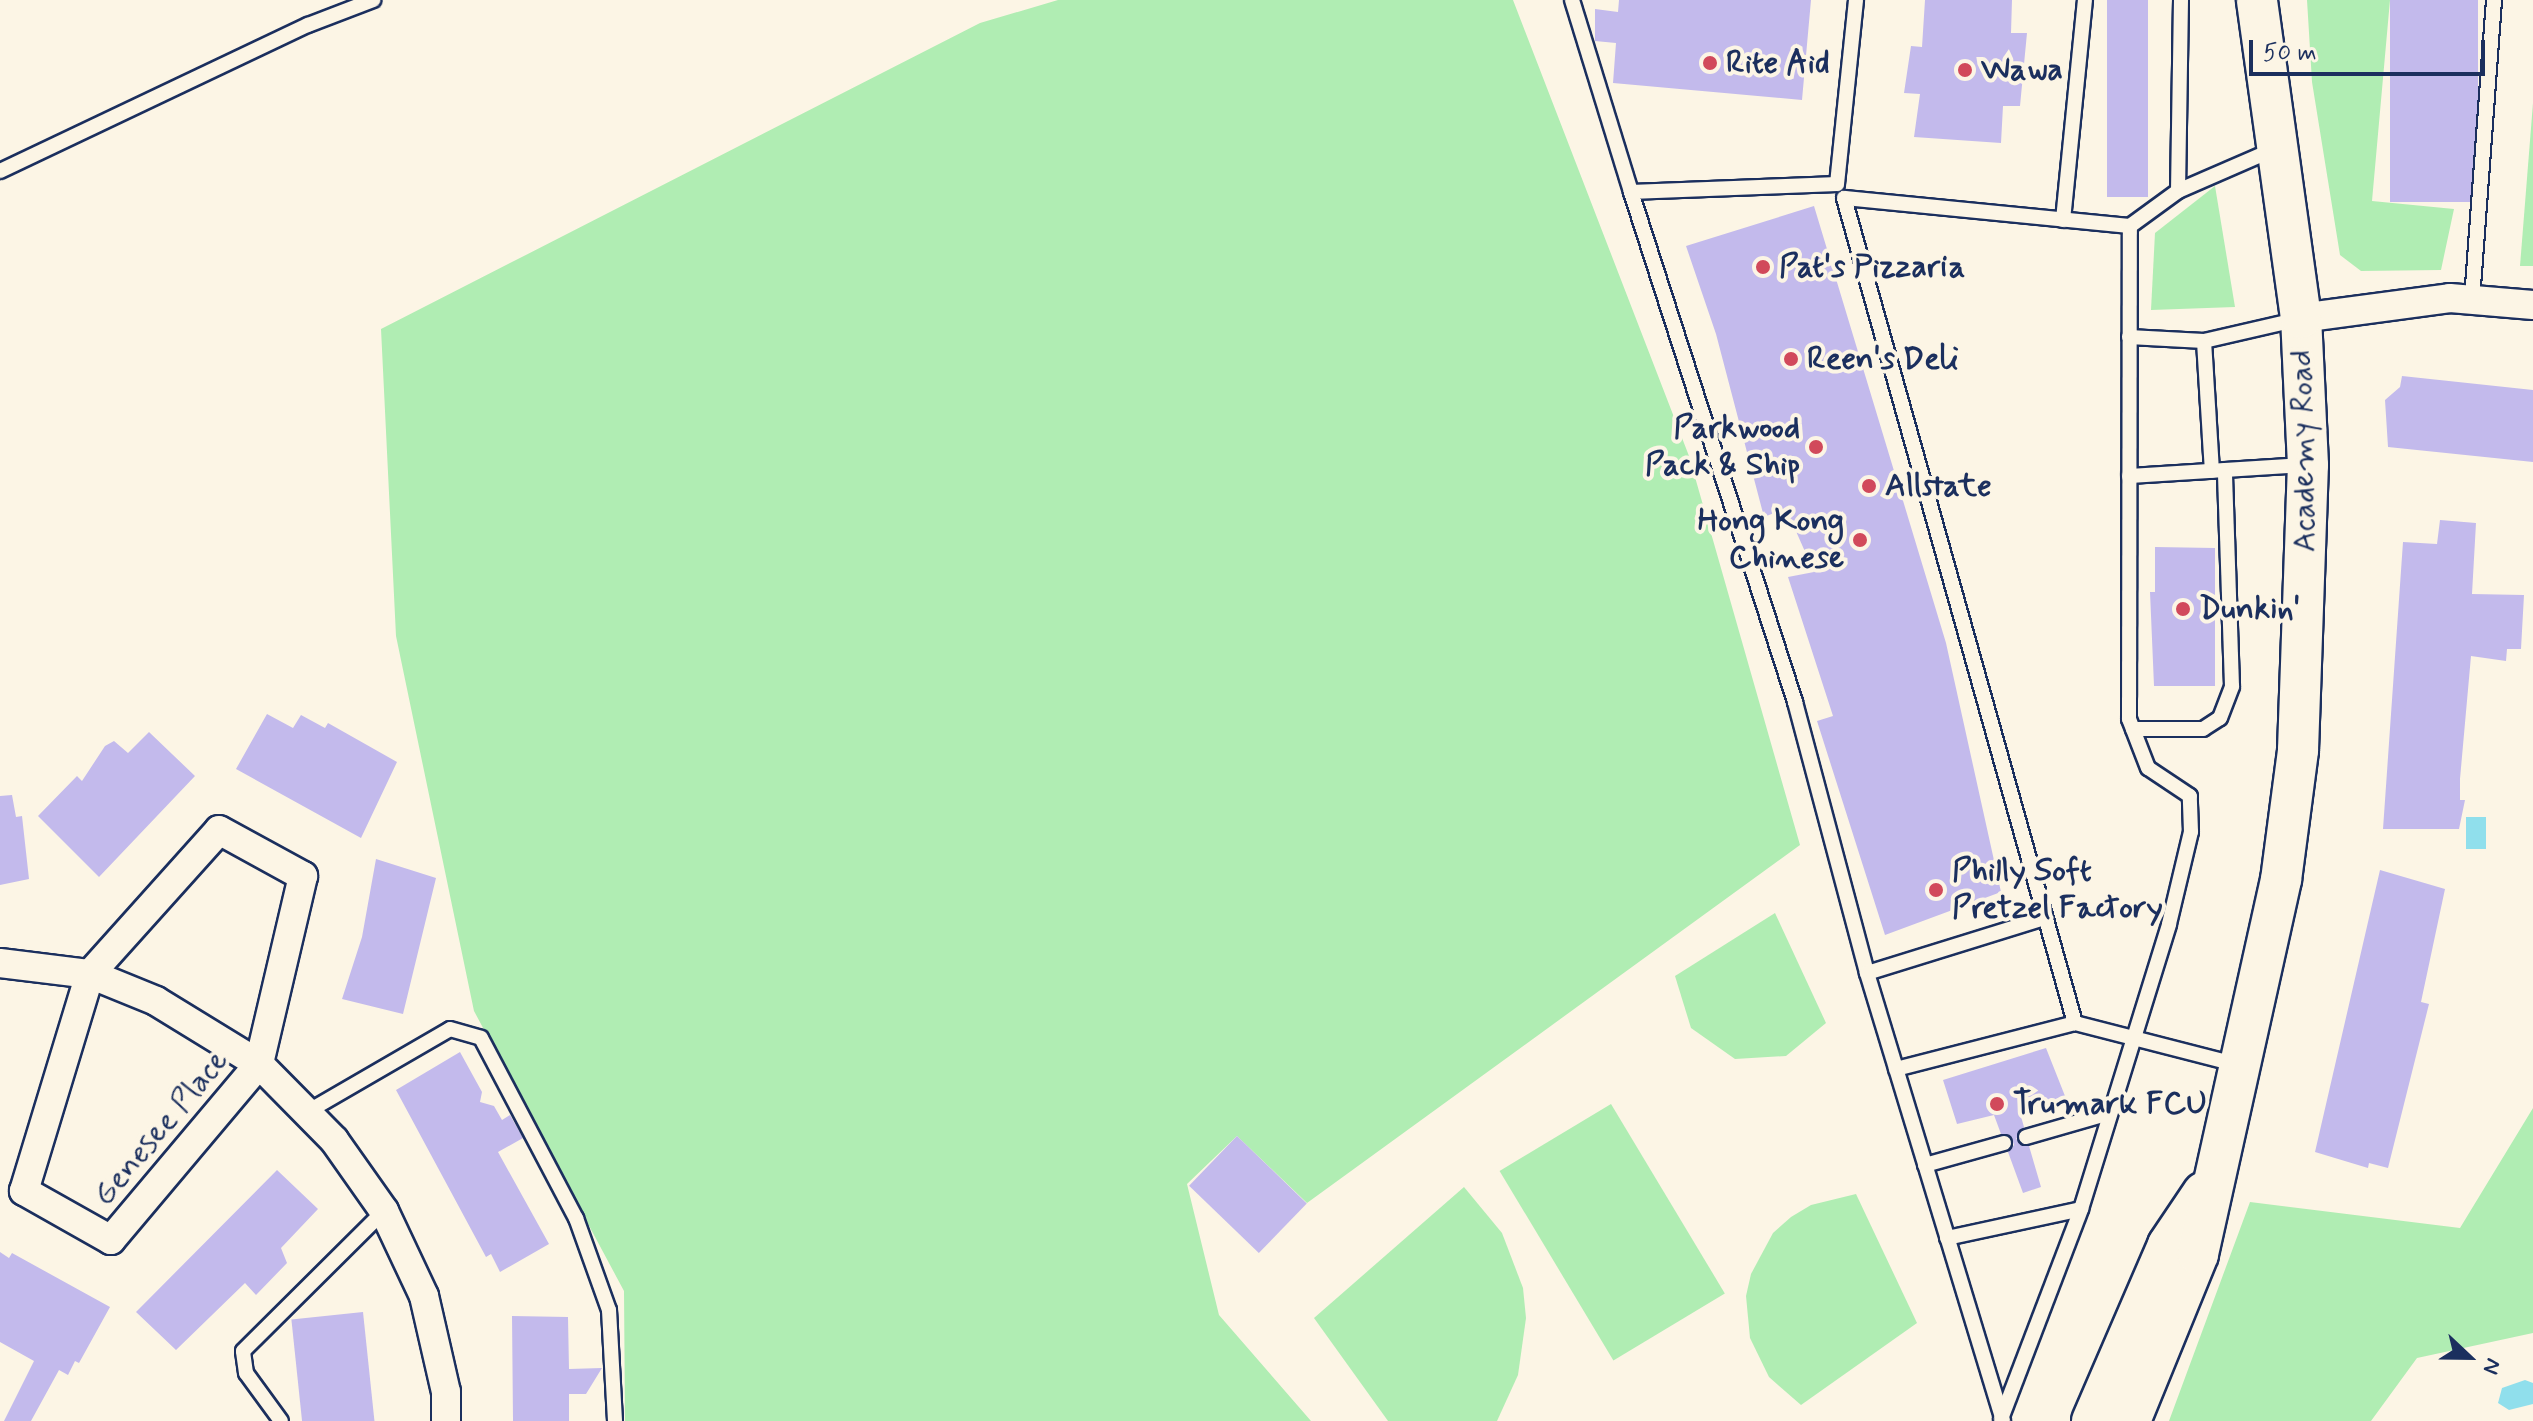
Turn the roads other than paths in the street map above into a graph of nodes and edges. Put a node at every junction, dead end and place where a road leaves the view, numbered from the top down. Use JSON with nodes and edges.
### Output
{"nodes":[{"id":1,"x":373,"y":0,"type":"edge"},
{"id":2,"x":1572,"y":0,"type":"edge"},
{"id":3,"x":1856,"y":0,"type":"edge"},
{"id":4,"x":2085,"y":0,"type":"edge"},
{"id":5,"x":2181,"y":0,"type":"edge"},
{"id":6,"x":2257,"y":0,"type":"edge"},
{"id":7,"x":2494,"y":0,"type":"edge"},
{"id":8,"x":2278,"y":147,"type":"junction"},
{"id":9,"x":0,"y":171,"type":"edge"},
{"id":10,"x":1837,"y":184,"type":"junction"},
{"id":11,"x":2178,"y":191,"type":"junction"},
{"id":12,"x":1631,"y":192,"type":"junction"},
{"id":13,"x":1844,"y":198,"type":"junction"},
{"id":14,"x":2063,"y":220,"type":"junction"},
{"id":15,"x":2130,"y":226,"type":"junction"},
{"id":16,"x":2472,"y":300,"type":"junction"},
{"id":17,"x":2533,"y":305,"type":"edge"},
{"id":18,"x":2301,"y":318,"type":"junction"},
{"id":19,"x":2129,"y":337,"type":"junction"},
{"id":20,"x":2204,"y":341,"type":"junction"},
{"id":21,"x":2308,"y":465,"type":"junction"},
{"id":22,"x":2219,"y":470,"type":"junction"},
{"id":23,"x":2129,"y":476,"type":"junction"},
{"id":24,"x":2133,"y":729,"type":"junction"},
{"id":25,"x":2045,"y":918,"type":"junction"},
{"id":26,"x":0,"y":963,"type":"edge"},
{"id":27,"x":1867,"y":973,"type":"junction"},
{"id":28,"x":90,"y":974,"type":"junction"},
{"id":29,"x":2075,"y":1023,"type":"junction"},
{"id":30,"x":2132,"y":1037,"type":"junction"},
{"id":31,"x":259,"y":1064,"type":"junction"},
{"id":32,"x":2242,"y":1066,"type":"junction"},
{"id":33,"x":1896,"y":1069,"type":"junction"},
{"id":34,"x":307,"y":1112,"type":"junction"},
{"id":35,"x":2109,"y":1113,"type":"junction"},
{"id":36,"x":2026,"y":1137,"type":"dead end"},
{"id":37,"x":2004,"y":1143,"type":"dead end"},
{"id":38,"x":1925,"y":1165,"type":"junction"},
{"id":39,"x":2210,"y":1183,"type":"junction"},
{"id":40,"x":2081,"y":1209,"type":"junction"},
{"id":41,"x":384,"y":1211,"type":"junction"},
{"id":42,"x":1947,"y":1238,"type":"junction"},
{"id":43,"x":2002,"y":1420,"type":"edge"},
{"id":44,"x":281,"y":1421,"type":"edge"},
{"id":45,"x":446,"y":1421,"type":"edge"},
{"id":46,"x":615,"y":1421,"type":"edge"},
{"id":47,"x":2092,"y":1421,"type":"edge"},
{"id":48,"x":2130,"y":1421,"type":"edge"}],
"edges":[{"from":1,"to":9,"type":"lane"},
{"from":2,"to":12,"type":"lane"},
{"from":3,"to":10,"type":"lane"},
{"from":4,"to":14,"type":"lane"},
{"from":5,"to":11,"type":"lane"},
{"from":6,"to":8,"type":"main road","name":"Academy Road"},
{"from":7,"to":16,"type":"lane"},
{"from":8,"to":11,"type":"lane"},
{"from":8,"to":18,"type":"main road","name":"Academy Road"},
{"from":10,"to":12,"type":"lane"},
{"from":10,"to":13,"type":"lane"},
{"from":11,"to":15,"type":"lane"},
{"from":12,"to":27,"type":"lane"},
{"from":13,"to":14,"type":"lane"},
{"from":13,"to":25,"type":"lane"},
{"from":14,"to":15,"type":"lane"},
{"from":15,"to":19,"type":"lane"},
{"from":16,"to":17,"type":"street"},
{"from":16,"to":18,"type":"street"},
{"from":18,"to":20,"type":"lane"},
{"from":18,"to":21,"type":"main road","name":"Academy Road"},
{"from":19,"to":20,"type":"lane"},
{"from":19,"to":23,"type":"lane"},
{"from":20,"to":22,"type":"lane"},
{"from":21,"to":22,"type":"lane"},
{"from":21,"to":32,"type":"main road","name":"Academy Road"},
{"from":22,"to":23,"type":"lane"},
{"from":22,"to":24,"type":"lane"},
{"from":23,"to":24,"type":"lane"},
{"from":24,"to":30,"type":"lane"},
{"from":25,"to":27,"type":"lane"},
{"from":25,"to":29,"type":"lane"},
{"from":26,"to":28,"type":"street"},
{"from":27,"to":33,"type":"lane"},
{"from":28,"to":31,"type":"street"},
{"from":28,"to":31,"type":"street","name":"Genesee Place"},
{"from":28,"to":31,"type":"street","name":"Genesee Place"},
{"from":29,"to":30,"type":"lane"},
{"from":29,"to":33,"type":"lane"},
{"from":30,"to":32,"type":"lane"},
{"from":30,"to":35,"type":"lane"},
{"from":31,"to":34,"type":"street"},
{"from":32,"to":39,"type":"main road","name":"Academy Road"},
{"from":33,"to":38,"type":"lane"},
{"from":34,"to":41,"type":"street"},
{"from":34,"to":46,"type":"lane"},
{"from":35,"to":36,"type":"lane"},
{"from":35,"to":40,"type":"lane"},
{"from":37,"to":38,"type":"lane"},
{"from":38,"to":42,"type":"lane"},
{"from":39,"to":47,"type":"main road","name":"Academy Road"},
{"from":39,"to":48,"type":"main road","name":"Academy Road"},
{"from":40,"to":42,"type":"lane"},
{"from":40,"to":43,"type":"lane"},
{"from":41,"to":44,"type":"lane"},
{"from":41,"to":45,"type":"street"},
{"from":42,"to":43,"type":"lane"}]}
